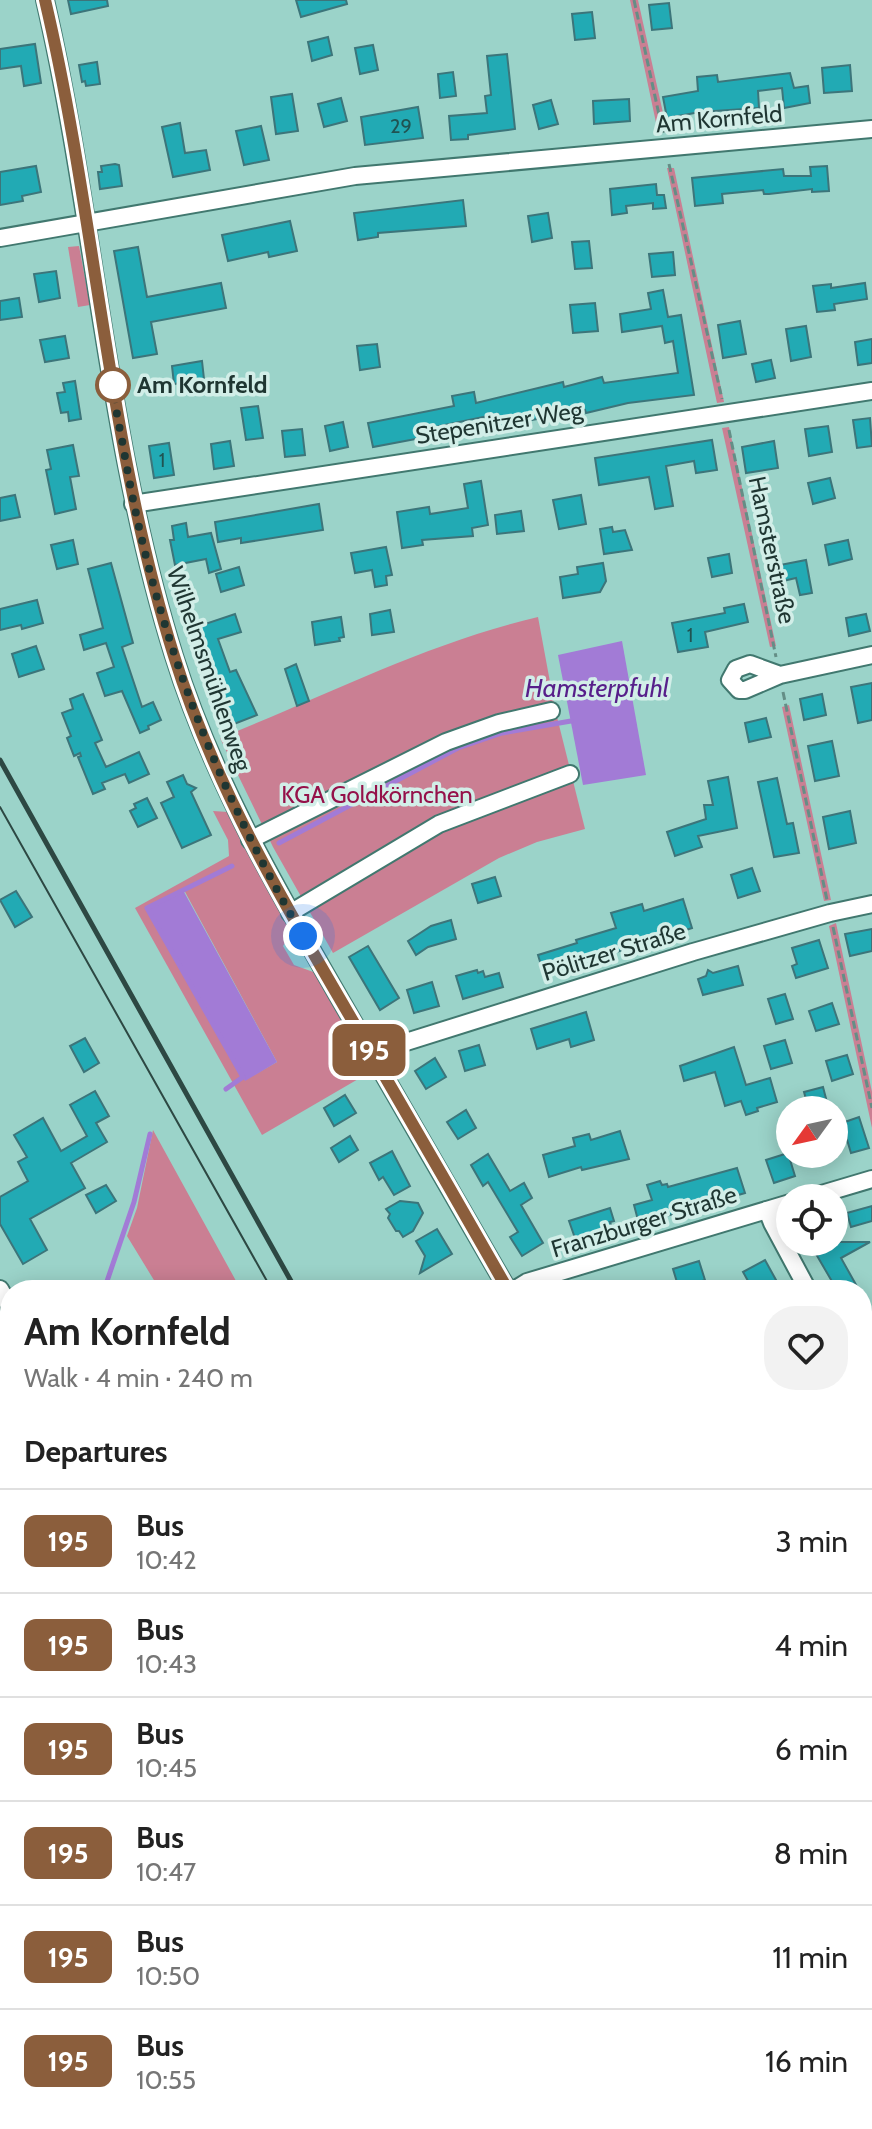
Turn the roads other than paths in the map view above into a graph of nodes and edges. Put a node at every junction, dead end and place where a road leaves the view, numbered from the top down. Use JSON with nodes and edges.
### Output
{"nodes":[{"id":1,"x":45,"y":0,"type":"edge"},
{"id":2,"x":872,"y":129,"type":"edge"},
{"id":3,"x":86,"y":223,"type":"junction"},
{"id":4,"x":0,"y":238,"type":"edge"},
{"id":5,"x":872,"y":391,"type":"edge"},
{"id":6,"x":133,"y":504,"type":"junction"},
{"id":7,"x":872,"y":655,"type":"edge"},
{"id":8,"x":780,"y":675,"type":"road end"},
{"id":9,"x":551,"y":711,"type":"dead end"},
{"id":10,"x":570,"y":774,"type":"dead end"},
{"id":11,"x":250,"y":840,"type":"junction"},
{"id":12,"x":872,"y":904,"type":"edge"},
{"id":13,"x":290,"y":913,"type":"junction"},
{"id":14,"x":372,"y":1055,"type":"junction"},
{"id":15,"x":872,"y":1179,"type":"edge"},
{"id":16,"x":848,"y":1186,"type":"edge"},
{"id":17,"x":776,"y":1207,"type":"edge"},
{"id":18,"x":767,"y":1210,"type":"junction"},
{"id":19,"x":502,"y":1280,"type":"edge"},
{"id":20,"x":534,"y":1280,"type":"edge"},
{"id":21,"x":803,"y":1280,"type":"edge"}],
"edges":[{"from":1,"to":3,"type":"street","name":"Wilhelmsmühlenweg"},
{"from":2,"to":3,"type":"street","name":"Am Kornfeld"},
{"from":3,"to":4,"type":"street","name":"Am Kornfeld"},
{"from":3,"to":6,"type":"street","name":"Wilhelmsmühlenweg"},
{"from":5,"to":6,"type":"street","name":"Stepenitzer Weg"},
{"from":6,"to":11,"type":"street","name":"Wilhelmsmühlenweg"},
{"from":7,"to":8,"type":"street"},
{"from":9,"to":11,"type":"street"},
{"from":10,"to":13,"type":"street"},
{"from":11,"to":13,"type":"street","name":"Wilhelmsmühlenweg"},
{"from":12,"to":14,"type":"street","name":"Pölitzer Straße"},
{"from":13,"to":14,"type":"street","name":"Wilhelmsmühlenweg"},
{"from":14,"to":19,"type":"street","name":"Wilhelmsmühlenweg"},
{"from":15,"to":16,"type":"street"},
{"from":17,"to":18,"type":"street","name":"Franzburger Straße"},
{"from":18,"to":20,"type":"street","name":"Franzburger Straße"},
{"from":18,"to":21,"type":"street"}]}
